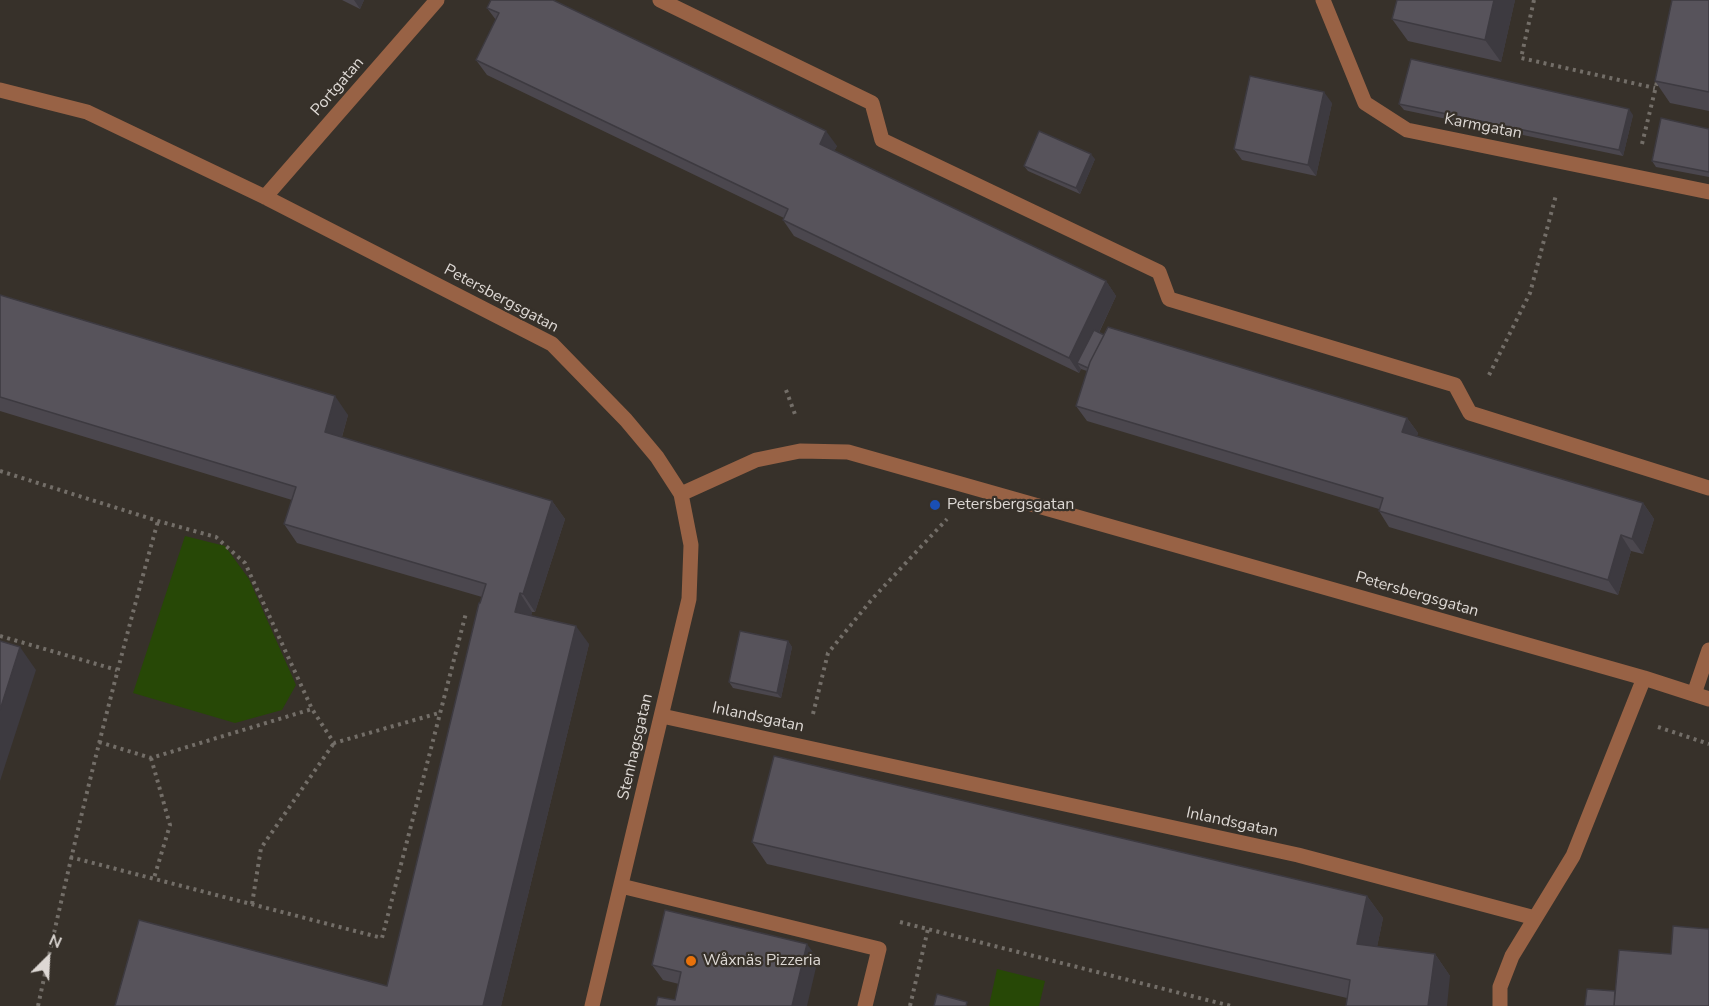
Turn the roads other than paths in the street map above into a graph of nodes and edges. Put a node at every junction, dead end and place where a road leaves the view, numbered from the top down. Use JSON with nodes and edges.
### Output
{"nodes":[{"id":1,"x":437,"y":0,"type":"edge"},
{"id":2,"x":660,"y":0,"type":"edge"},
{"id":3,"x":1323,"y":0,"type":"edge"},
{"id":4,"x":0,"y":90,"type":"edge"},
{"id":5,"x":1709,"y":192,"type":"edge"},
{"id":6,"x":265,"y":197,"type":"junction"},
{"id":7,"x":1709,"y":488,"type":"edge"},
{"id":8,"x":681,"y":494,"type":"junction"},
{"id":9,"x":1709,"y":650,"type":"edge"},
{"id":10,"x":1644,"y":678,"type":"junction"},
{"id":11,"x":1702,"y":697,"type":"edge"},
{"id":12,"x":662,"y":716,"type":"junction"},
{"id":13,"x":621,"y":886,"type":"junction"},
{"id":14,"x":1535,"y":918,"type":"junction"},
{"id":15,"x":592,"y":1006,"type":"edge"},
{"id":16,"x":865,"y":1006,"type":"edge"},
{"id":17,"x":1500,"y":1006,"type":"edge"}],
"edges":[{"from":1,"to":6,"type":"street","name":"Portgatan"},
{"from":2,"to":7,"type":"street"},
{"from":3,"to":5,"type":"street","name":"Karmgatan"},
{"from":4,"to":6,"type":"street","name":"Petersbergsgatan"},
{"from":6,"to":8,"type":"street","name":"Petersbergsgatan"},
{"from":8,"to":10,"type":"street","name":"Petersbergsgatan"},
{"from":8,"to":12,"type":"street","name":"Stenhagsgatan"},
{"from":9,"to":11,"type":"street"},
{"from":10,"to":11,"type":"street","name":"Petersbergsgatan"},
{"from":10,"to":14,"type":"street"},
{"from":12,"to":13,"type":"street","name":"Stenhagsgatan"},
{"from":12,"to":14,"type":"street","name":"Inlandsgatan"},
{"from":13,"to":15,"type":"street","name":"Stenhagsgatan"},
{"from":13,"to":16,"type":"street"},
{"from":14,"to":17,"type":"street"}]}
